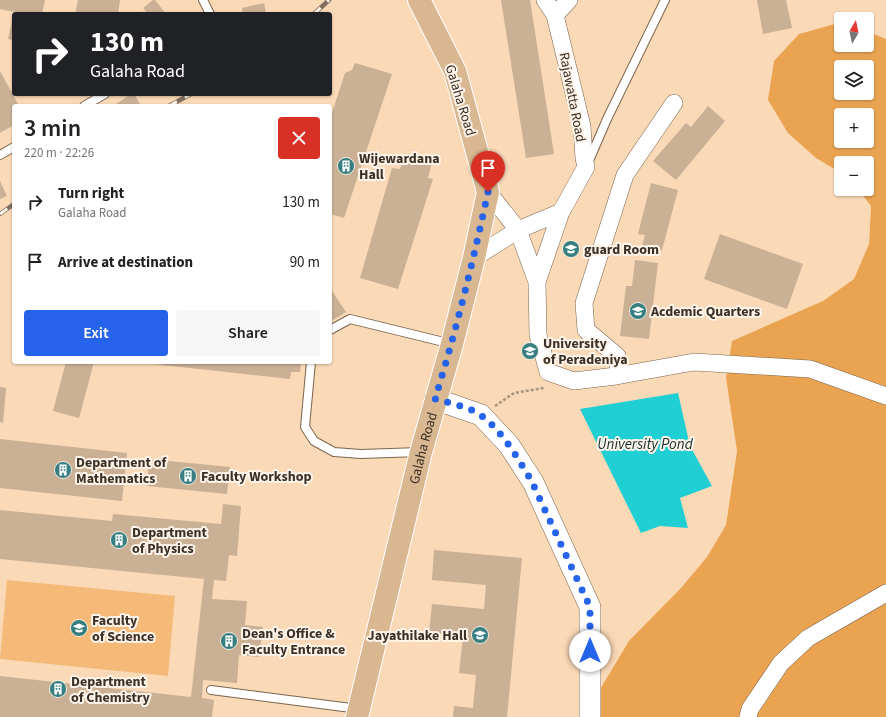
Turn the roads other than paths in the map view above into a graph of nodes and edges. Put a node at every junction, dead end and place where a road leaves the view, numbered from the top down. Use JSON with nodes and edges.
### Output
{"nodes":[{"id":1,"x":204,"y":0,"type":"edge"},
{"id":2,"x":419,"y":0,"type":"edge"},
{"id":3,"x":545,"y":0,"type":"edge"},
{"id":4,"x":570,"y":0,"type":"edge"},
{"id":5,"x":665,"y":0,"type":"edge"},
{"id":6,"x":209,"y":12,"type":"edge"},
{"id":7,"x":555,"y":16,"type":"junction"},
{"id":8,"x":102,"y":96,"type":"edge"},
{"id":9,"x":674,"y":103,"type":"dead end"},
{"id":10,"x":88,"y":104,"type":"edge"},
{"id":11,"x":12,"y":148,"type":"edge"},
{"id":12,"x":0,"y":155,"type":"edge"},
{"id":13,"x":586,"y":167,"type":"junction"},
{"id":14,"x":488,"y":192,"type":"junction"},
{"id":15,"x":561,"y":212,"type":"junction"},
{"id":16,"x":518,"y":230,"type":"junction"},
{"id":17,"x":474,"y":258,"type":"junction"},
{"id":18,"x":537,"y":282,"type":"junction"},
{"id":19,"x":332,"y":329,"type":"edge"},
{"id":20,"x":452,"y":344,"type":"junction"},
{"id":21,"x":311,"y":364,"type":"edge"},
{"id":22,"x":616,"y":376,"type":"junction"},
{"id":23,"x":886,"y":396,"type":"edge"},
{"id":24,"x":435,"y":399,"type":"junction"},
{"id":25,"x":421,"y":452,"type":"junction"},
{"id":26,"x":886,"y":593,"type":"edge"},
{"id":27,"x":211,"y":690,"type":"dead end"},
{"id":28,"x":358,"y":713,"type":"edge"},
{"id":29,"x":590,"y":717,"type":"edge"},
{"id":30,"x":748,"y":717,"type":"edge"}],
"edges":[{"from":1,"to":6,"type":"lane"},
{"from":2,"to":14,"type":"main road","name":"Galaha Road"},
{"from":3,"to":7,"type":"street","name":"Rajawatta Road"},
{"from":4,"to":7,"type":"street"},
{"from":5,"to":13,"type":"lane"},
{"from":7,"to":13,"type":"street","name":"Rajawatta Road"},
{"from":8,"to":10,"type":"lane"},
{"from":9,"to":22,"type":"street"},
{"from":11,"to":12,"type":"lane"},
{"from":13,"to":15,"type":"street"},
{"from":14,"to":16,"type":"street"},
{"from":14,"to":17,"type":"main road","name":"Galaha Road"},
{"from":15,"to":16,"type":"street"},
{"from":15,"to":18,"type":"street"},
{"from":16,"to":17,"type":"street"},
{"from":16,"to":18,"type":"street"},
{"from":17,"to":20,"type":"main road","name":"Galaha Road"},
{"from":18,"to":22,"type":"street"},
{"from":19,"to":20,"type":"lane"},
{"from":20,"to":24,"type":"main road","name":"Galaha Road"},
{"from":21,"to":25,"type":"lane"},
{"from":22,"to":23,"type":"street"},
{"from":24,"to":25,"type":"main road","name":"Galaha Road"},
{"from":24,"to":29,"type":"street"},
{"from":25,"to":28,"type":"main road","name":"Galaha Road"},
{"from":26,"to":30,"type":"street"},
{"from":27,"to":28,"type":"lane"}]}
